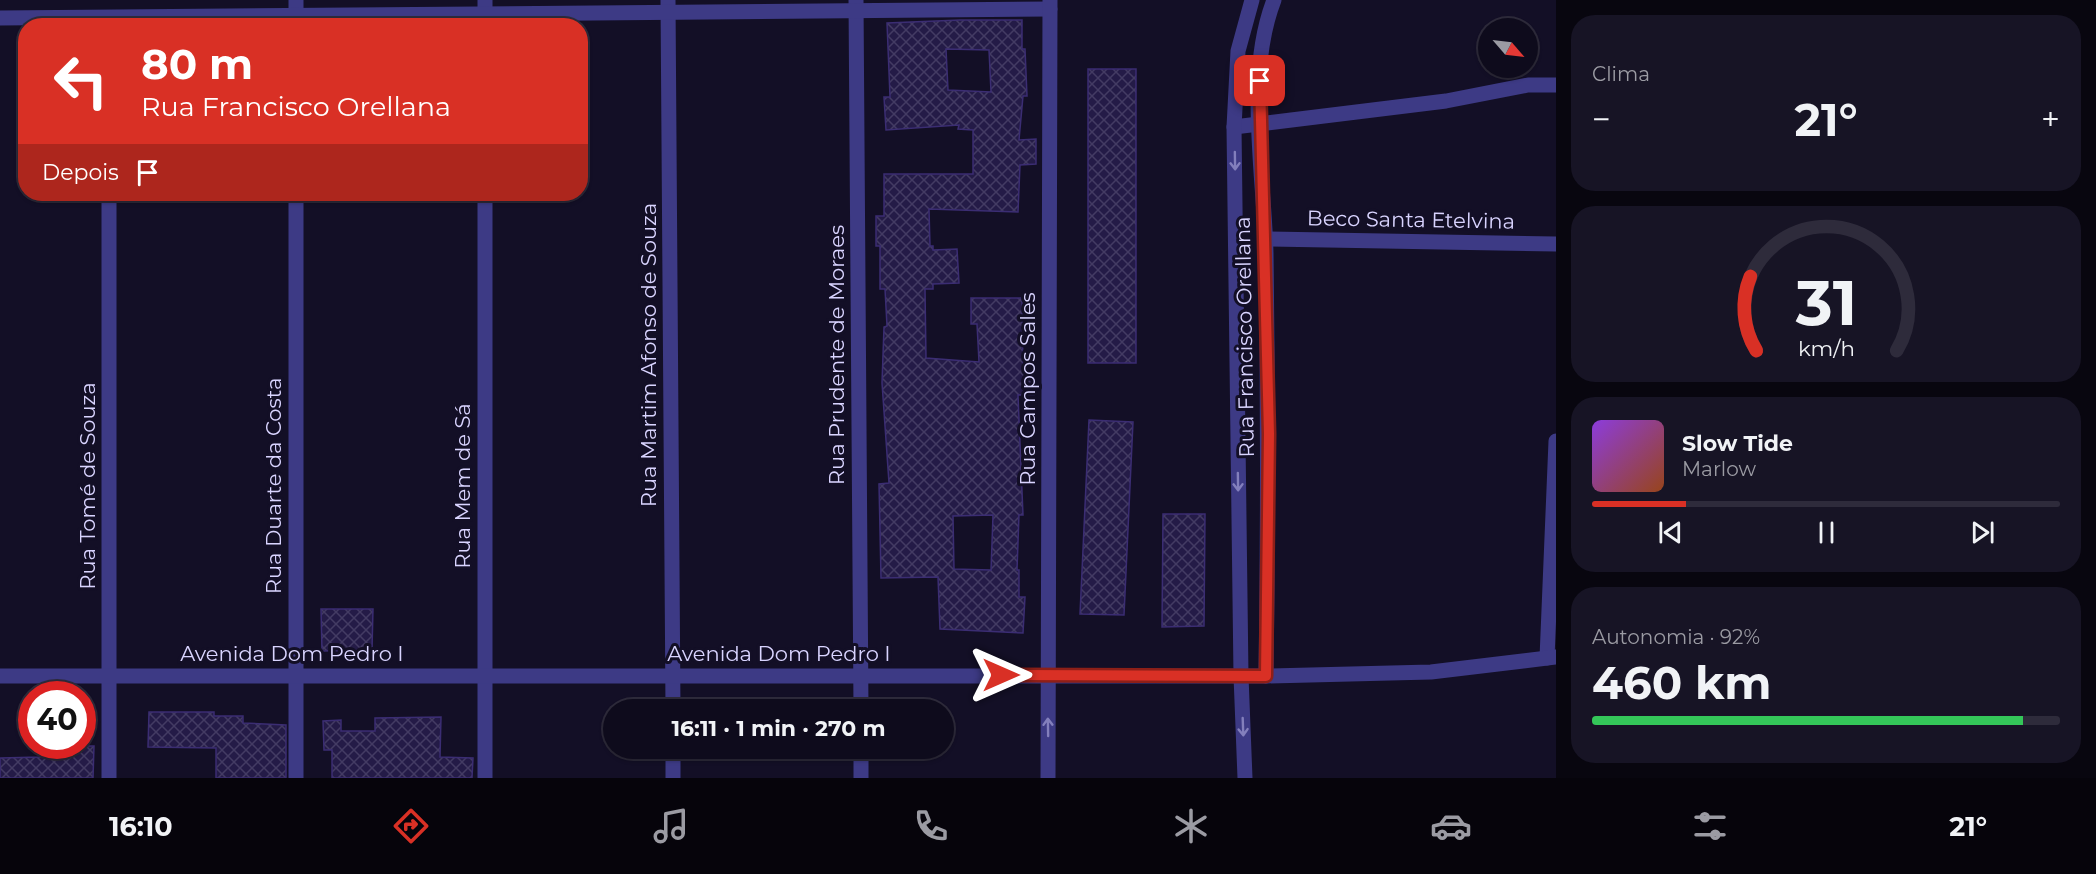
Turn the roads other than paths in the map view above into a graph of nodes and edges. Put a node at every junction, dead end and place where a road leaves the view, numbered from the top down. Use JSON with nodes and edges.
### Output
{"nodes":[{"id":1,"x":1252,"y":0,"type":"edge"},
{"id":2,"x":1274,"y":0,"type":"edge"},
{"id":3,"x":1050,"y":4,"type":"edge"},
{"id":4,"x":856,"y":5,"type":"edge"},
{"id":5,"x":668,"y":6,"type":"edge"},
{"id":6,"x":485,"y":13,"type":"edge"},
{"id":7,"x":296,"y":14,"type":"edge"},
{"id":8,"x":1246,"y":16,"type":"junction"},
{"id":9,"x":0,"y":18,"type":"edge"},
{"id":10,"x":18,"y":18,"type":"edge"},
{"id":11,"x":190,"y":18,"type":"edge"},
{"id":12,"x":1266,"y":20,"type":"junction"},
{"id":13,"x":1556,"y":85,"type":"edge"},
{"id":14,"x":1260,"y":124,"type":"junction"},
{"id":15,"x":1234,"y":127,"type":"junction"},
{"id":16,"x":109,"y":201,"type":"edge"},
{"id":17,"x":296,"y":201,"type":"edge"},
{"id":18,"x":484,"y":201,"type":"edge"},
{"id":19,"x":1265,"y":239,"type":"junction"},
{"id":20,"x":1556,"y":244,"type":"edge"},
{"id":21,"x":1556,"y":441,"type":"edge"},
{"id":22,"x":1552,"y":658,"type":"edge"},
{"id":23,"x":108,"y":675,"type":"junction"},
{"id":24,"x":295,"y":675,"type":"junction"},
{"id":25,"x":484,"y":675,"type":"junction"},
{"id":26,"x":672,"y":675,"type":"junction"},
{"id":27,"x":860,"y":675,"type":"junction"},
{"id":28,"x":1047,"y":675,"type":"junction"},
{"id":29,"x":0,"y":676,"type":"edge"},
{"id":30,"x":1241,"y":676,"type":"junction"},
{"id":31,"x":1266,"y":676,"type":"junction"},
{"id":32,"x":673,"y":699,"type":"edge"},
{"id":33,"x":861,"y":699,"type":"edge"},
{"id":34,"x":673,"y":759,"type":"edge"},
{"id":35,"x":861,"y":759,"type":"edge"},
{"id":36,"x":109,"y":778,"type":"edge"},
{"id":37,"x":296,"y":778,"type":"edge"},
{"id":38,"x":485,"y":778,"type":"edge"},
{"id":39,"x":673,"y":778,"type":"edge"},
{"id":40,"x":861,"y":778,"type":"edge"},
{"id":41,"x":1048,"y":778,"type":"edge"},
{"id":42,"x":1245,"y":778,"type":"edge"}],
"edges":[{"from":1,"to":8,"type":"street","name":"Rua Francisco Orellana"},
{"from":2,"to":12,"type":"street","name":"Rua Francisco Orellana"},
{"from":3,"to":4,"type":"street"},
{"from":3,"to":28,"type":"street","name":"Rua Campos Sales"},
{"from":4,"to":5,"type":"street"},
{"from":4,"to":27,"type":"street","name":"Rua Prudente de Moraes"},
{"from":5,"to":6,"type":"street"},
{"from":5,"to":26,"type":"street","name":"Rua Martim Afonso de Souza"},
{"from":6,"to":7,"type":"street"},
{"from":7,"to":11,"type":"street"},
{"from":8,"to":12,"type":"street"},
{"from":8,"to":15,"type":"street","name":"Rua Francisco Orellana"},
{"from":9,"to":10,"type":"street"},
{"from":12,"to":14,"type":"street","name":"Rua Francisco Orellana"},
{"from":13,"to":14,"type":"street"},
{"from":14,"to":15,"type":"street"},
{"from":14,"to":19,"type":"street","name":"Rua Francisco Orellana"},
{"from":15,"to":30,"type":"street","name":"Rua Francisco Orellana","one_way":true},
{"from":16,"to":23,"type":"street","name":"Rua Tomé de Souza"},
{"from":17,"to":24,"type":"street","name":"Rua Duarte da Costa"},
{"from":18,"to":25,"type":"street","name":"Rua Mem de Sá"},
{"from":19,"to":20,"type":"street","name":"Beco Santa Etelvina"},
{"from":19,"to":31,"type":"street","name":"Rua Francisco Orellana"},
{"from":21,"to":22,"type":"street"},
{"from":22,"to":31,"type":"street","name":"Avenida Dom Pedro I"},
{"from":23,"to":24,"type":"street","name":"Avenida Dom Pedro I"},
{"from":23,"to":29,"type":"street","name":"Avenida Dom Pedro I"},
{"from":23,"to":36,"type":"street","name":"Rua Tomé de Souza"},
{"from":24,"to":25,"type":"street","name":"Avenida Dom Pedro I"},
{"from":24,"to":37,"type":"street","name":"Rua Duarte da Costa"},
{"from":25,"to":26,"type":"street","name":"Avenida Dom Pedro I"},
{"from":25,"to":38,"type":"street","name":"Rua Mem de Sá"},
{"from":26,"to":27,"type":"street","name":"Avenida Dom Pedro I"},
{"from":26,"to":32,"type":"street","name":"Rua Martim Afonso de Souza"},
{"from":27,"to":28,"type":"street","name":"Avenida Dom Pedro I"},
{"from":27,"to":33,"type":"street","name":"Rua Prudente de Moraes"},
{"from":28,"to":30,"type":"street","name":"Avenida Dom Pedro I"},
{"from":41,"to":28,"type":"street","name":"Rua Campos Sales","one_way":true},
{"from":30,"to":31,"type":"street","name":"Avenida Dom Pedro I"},
{"from":30,"to":42,"type":"street","name":"Rua Francisco Orellana","one_way":true},
{"from":34,"to":39,"type":"street"},
{"from":35,"to":40,"type":"street"}]}
